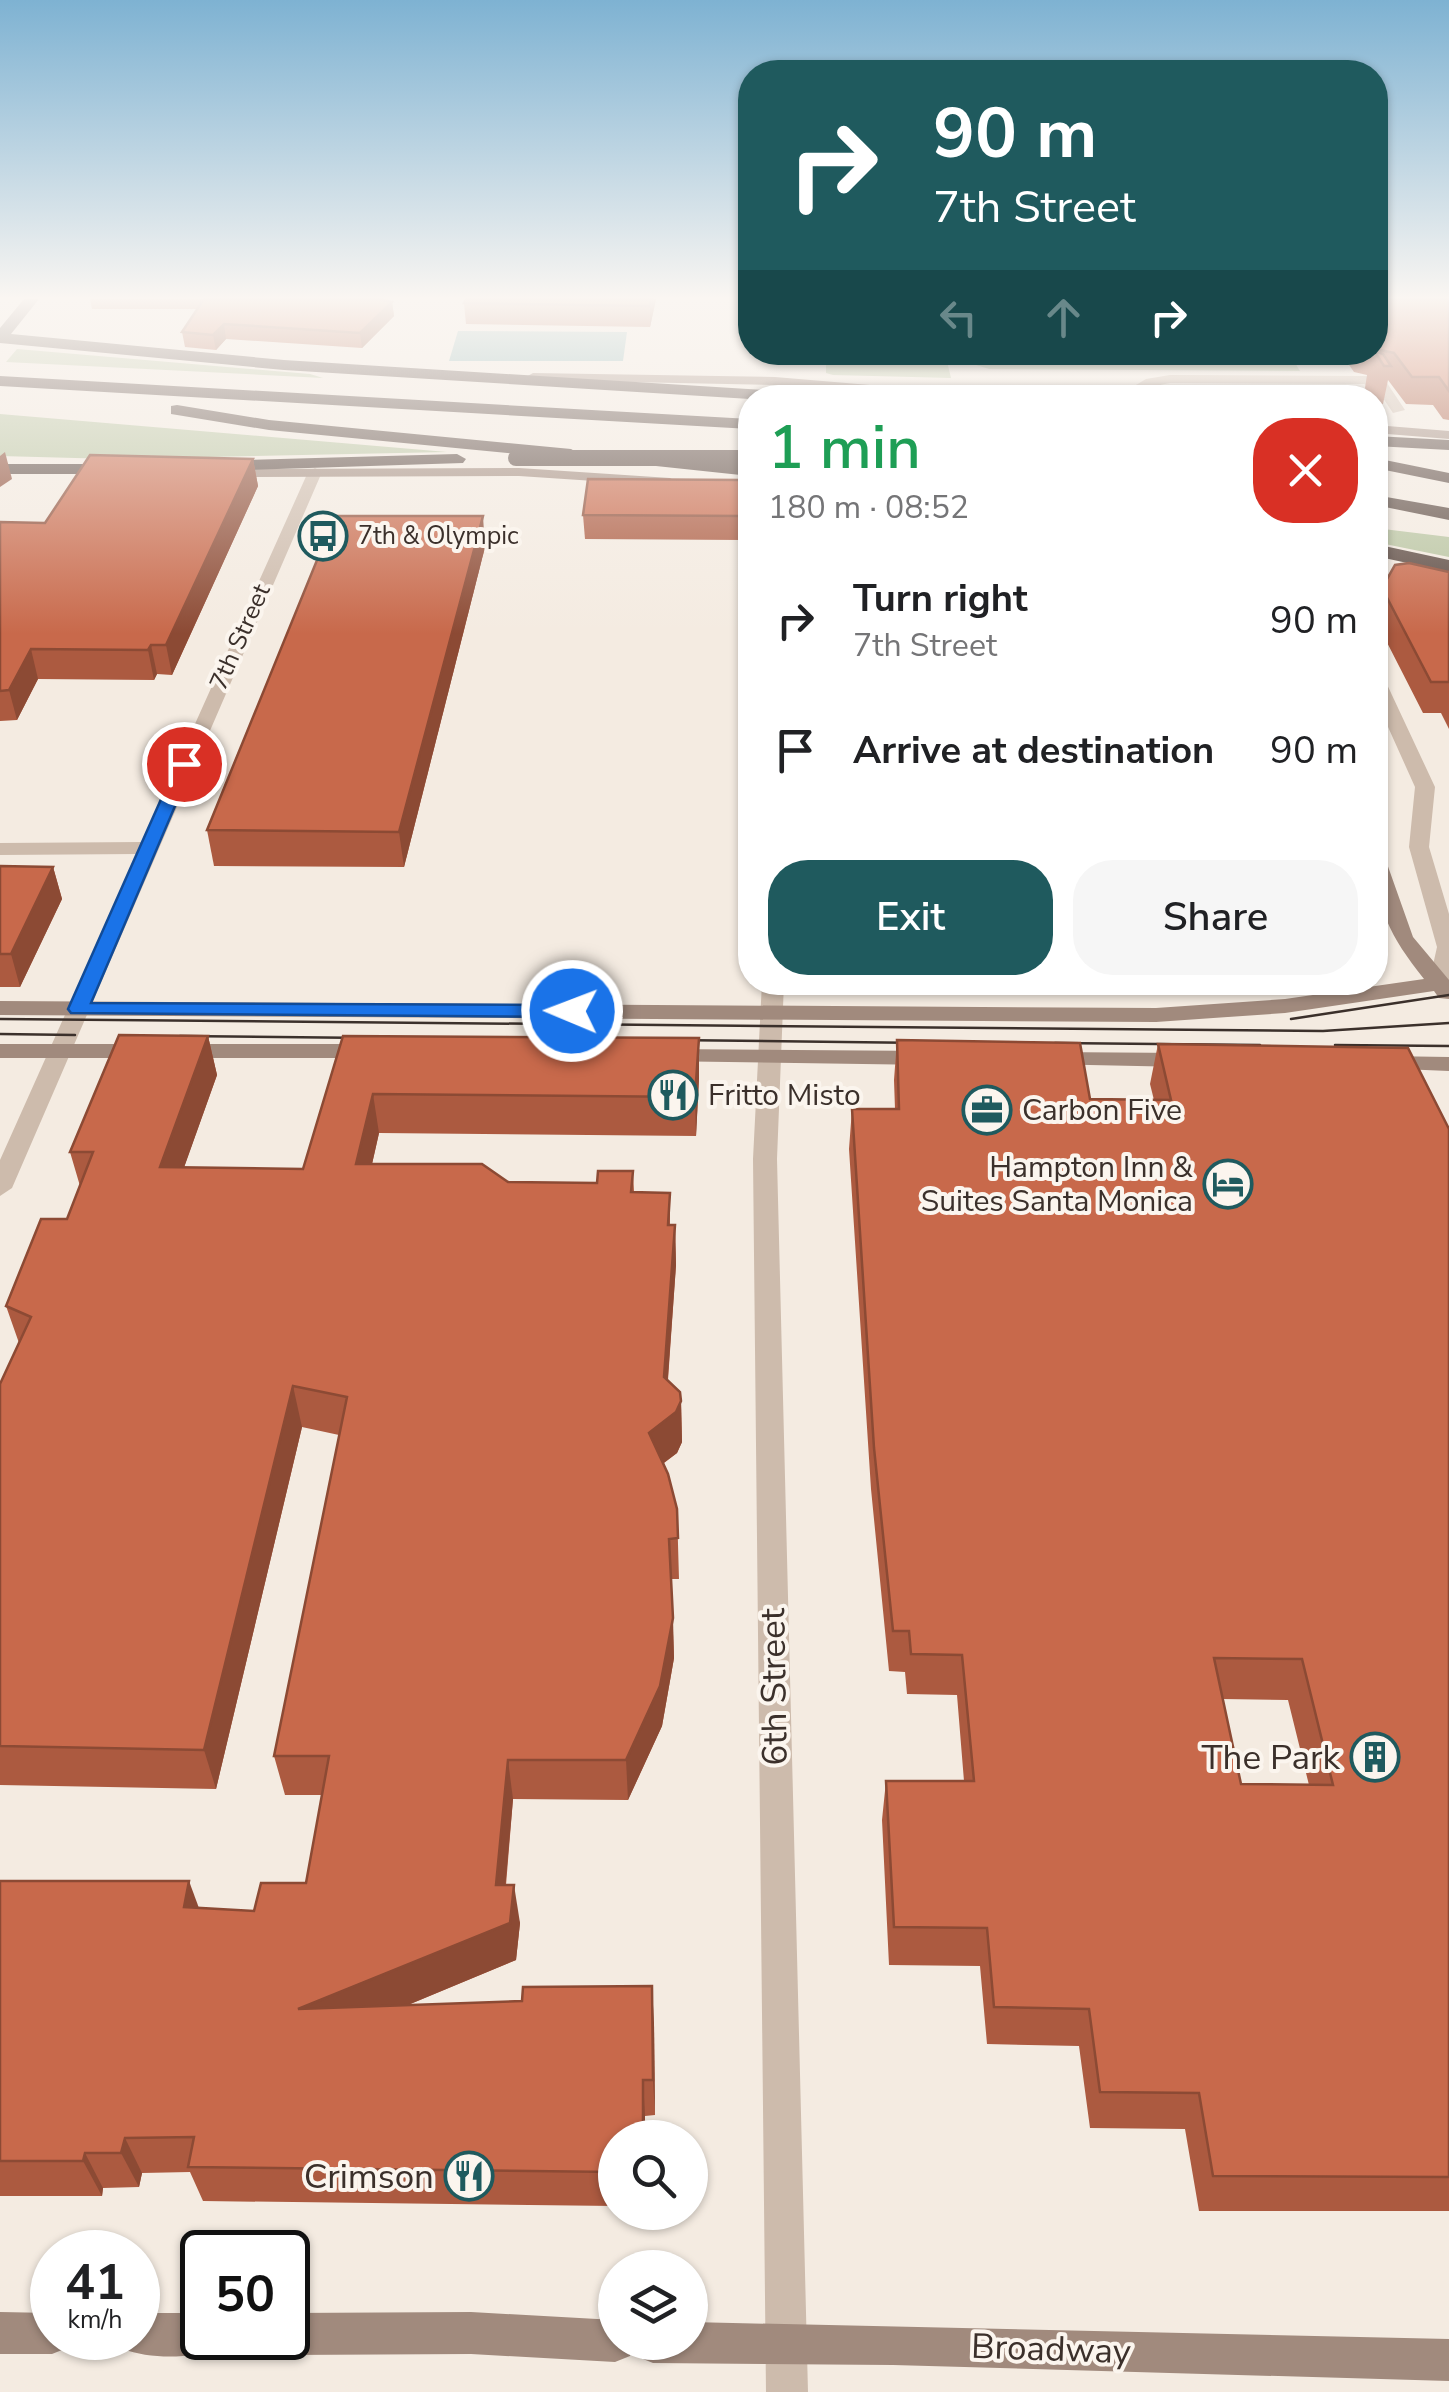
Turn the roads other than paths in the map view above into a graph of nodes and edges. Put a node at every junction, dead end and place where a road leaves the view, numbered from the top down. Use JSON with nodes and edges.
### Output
{"nodes":[{"id":1,"x":181,"y":411,"type":"edge"},
{"id":2,"x":189,"y":411,"type":"edge"},
{"id":3,"x":517,"y":411,"type":"edge"},
{"id":4,"x":738,"y":423,"type":"edge"},
{"id":5,"x":1449,"y":434,"type":"edge"},
{"id":6,"x":1388,"y":437,"type":"edge"},
{"id":7,"x":1388,"y":438,"type":"edge"},
{"id":8,"x":738,"y":439,"type":"edge"},
{"id":9,"x":1449,"y":445,"type":"edge"},
{"id":10,"x":738,"y":458,"type":"edge"},
{"id":11,"x":1388,"y":466,"type":"edge"},
{"id":12,"x":0,"y":469,"type":"edge"},
{"id":13,"x":200,"y":469,"type":"joint"},
{"id":14,"x":144,"y":470,"type":"edge"},
{"id":15,"x":738,"y":470,"type":"edge"},
{"id":16,"x":315,"y":472,"type":"junction"},
{"id":17,"x":1449,"y":478,"type":"edge"},
{"id":18,"x":1388,"y":484,"type":"edge"},
{"id":19,"x":738,"y":487,"type":"edge"},
{"id":20,"x":1449,"y":495,"type":"edge"},
{"id":21,"x":1388,"y":502,"type":"edge"},
{"id":22,"x":1449,"y":514,"type":"edge"},
{"id":23,"x":1388,"y":518,"type":"edge"},
{"id":24,"x":1449,"y":527,"type":"edge"},
{"id":25,"x":1388,"y":553,"type":"edge"},
{"id":26,"x":1449,"y":566,"type":"edge"},
{"id":27,"x":1388,"y":706,"type":"edge"},
{"id":28,"x":147,"y":848,"type":"junction"},
{"id":29,"x":0,"y":849,"type":"edge"},
{"id":30,"x":1388,"y":897,"type":"edge"},
{"id":31,"x":1444,"y":990,"type":"edge"},
{"id":32,"x":773,"y":995,"type":"edge"},
{"id":33,"x":0,"y":1008,"type":"edge"},
{"id":34,"x":78,"y":1009,"type":"junction"},
{"id":35,"x":773,"y":1015,"type":"junction"},
{"id":36,"x":0,"y":1051,"type":"edge"},
{"id":37,"x":395,"y":1051,"type":"edge"},
{"id":38,"x":59,"y":1052,"type":"junction"},
{"id":39,"x":648,"y":1056,"type":"edge"},
{"id":40,"x":771,"y":1058,"type":"junction"},
{"id":41,"x":946,"y":1058,"type":"edge"},
{"id":42,"x":1022,"y":1059,"type":"edge"},
{"id":43,"x":1214,"y":1060,"type":"edge"},
{"id":44,"x":1362,"y":1062,"type":"edge"},
{"id":45,"x":1449,"y":1064,"type":"edge"},
{"id":46,"x":0,"y":1188,"type":"edge"},
{"id":47,"x":0,"y":2333,"type":"edge"},
{"id":48,"x":30,"y":2333,"type":"edge"},
{"id":49,"x":310,"y":2334,"type":"edge"},
{"id":50,"x":598,"y":2339,"type":"edge"},
{"id":51,"x":708,"y":2343,"type":"edge"},
{"id":52,"x":786,"y":2345,"type":"junction"},
{"id":53,"x":1449,"y":2360,"type":"edge"},
{"id":54,"x":787,"y":2392,"type":"edge"}],
"edges":[{"from":1,"to":15,"type":"highway"},
{"from":2,"to":8,"type":"highway"},
{"from":3,"to":4,"type":"highway"},
{"from":5,"to":6,"type":"main road"},
{"from":7,"to":9,"type":"highway"},
{"from":10,"to":13,"type":"highway","bridge":true},
{"from":11,"to":17,"type":"highway"},
{"from":12,"to":14,"type":"highway"},
{"from":13,"to":16,"type":"main road"},
{"from":16,"to":19,"type":"main road"},
{"from":16,"to":28,"type":"street","name":"7th Street"},
{"from":18,"to":20,"type":"highway"},
{"from":21,"to":22,"type":"highway"},
{"from":23,"to":24,"type":"highway"},
{"from":25,"to":26,"type":"highway"},
{"from":27,"to":31,"type":"street"},
{"from":28,"to":29,"type":"street"},
{"from":28,"to":34,"type":"street","name":"7th Street"},
{"from":30,"to":31,"type":"main road"},
{"from":31,"to":35,"type":"main road"},
{"from":32,"to":35,"type":"street","name":"6th Street"},
{"from":33,"to":34,"type":"main road"},
{"from":34,"to":35,"type":"main road"},
{"from":34,"to":38,"type":"street","name":"7th Street"},
{"from":35,"to":40,"type":"street","name":"6th Street"},
{"from":36,"to":38,"type":"main road"},
{"from":37,"to":38,"type":"main road"},
{"from":38,"to":46,"type":"street","name":"7th Street"},
{"from":39,"to":40,"type":"main road"},
{"from":40,"to":41,"type":"main road"},
{"from":40,"to":52,"type":"street","name":"6th Street"},
{"from":42,"to":43,"type":"main road"},
{"from":44,"to":45,"type":"main road"},
{"from":47,"to":48,"type":"main road"},
{"from":49,"to":50,"type":"main road"},
{"from":51,"to":52,"type":"main road","name":"Broadway"},
{"from":52,"to":53,"type":"main road","name":"Broadway"},
{"from":52,"to":54,"type":"street","name":"6th Street"}]}
